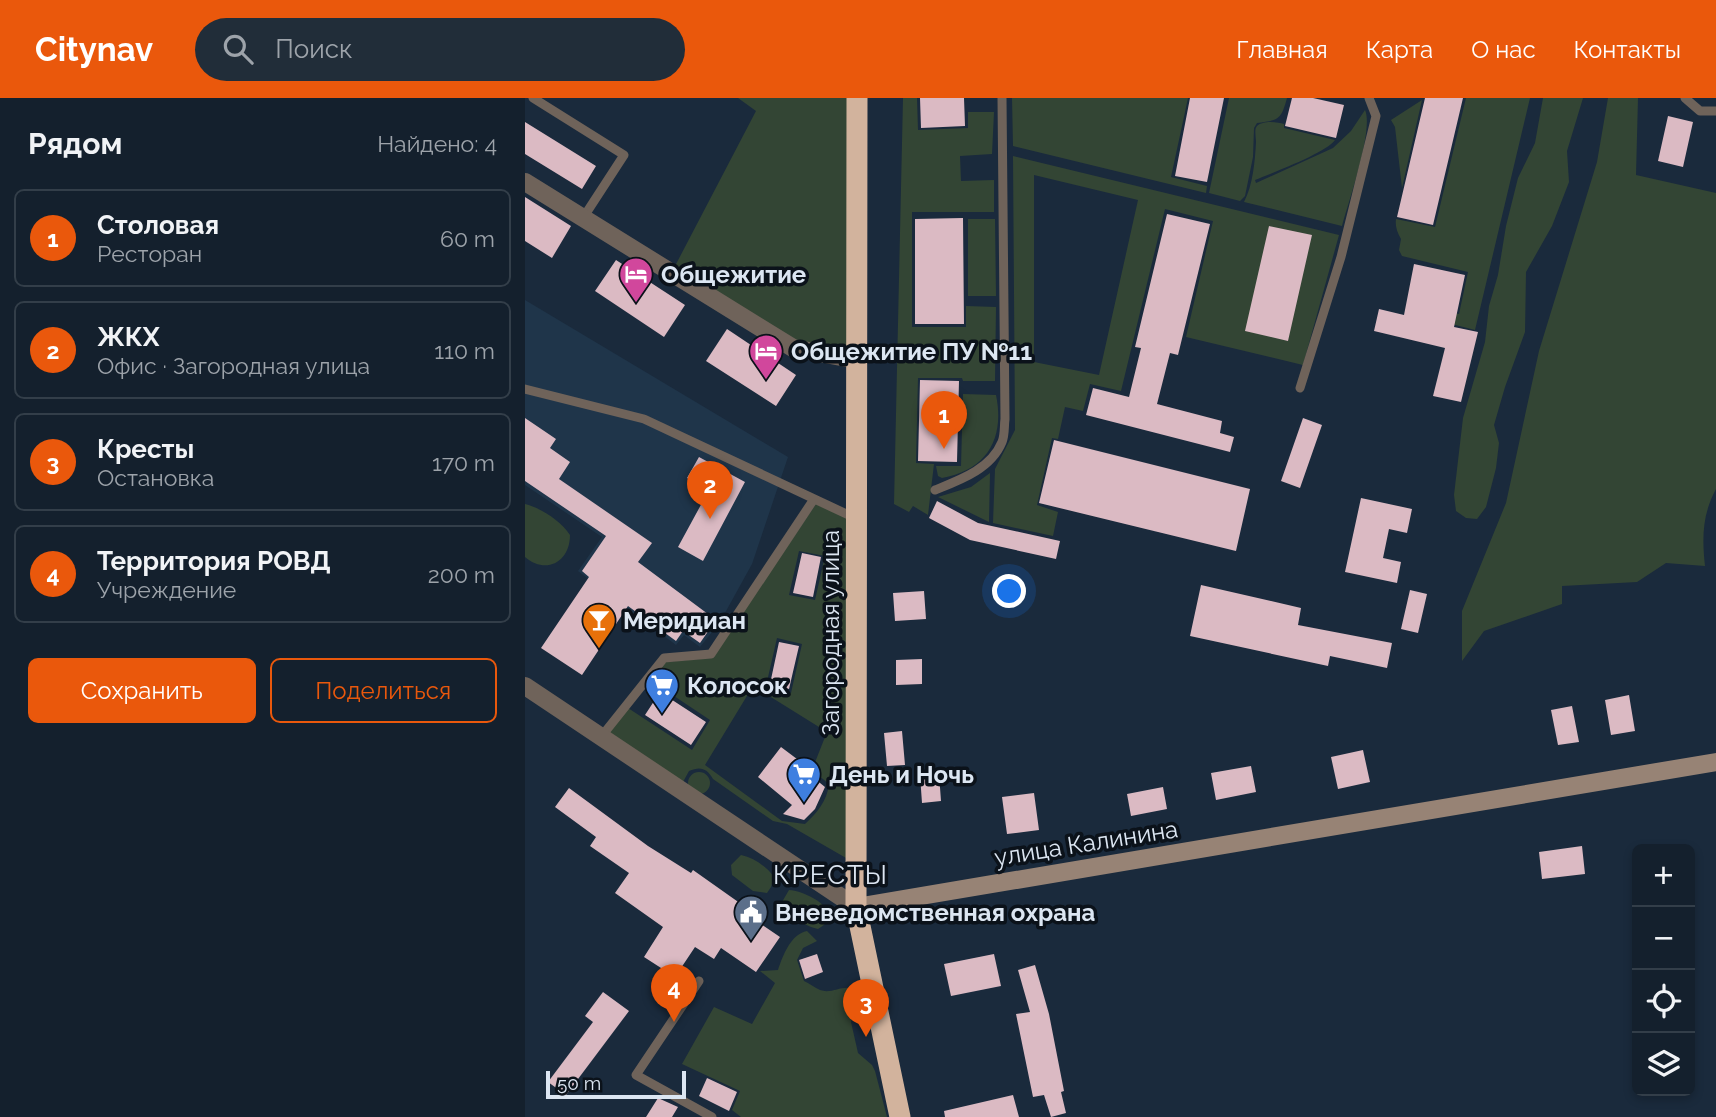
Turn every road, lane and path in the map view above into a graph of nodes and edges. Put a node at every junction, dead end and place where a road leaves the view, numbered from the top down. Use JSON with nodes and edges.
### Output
{"nodes":[{"id":1,"x":533,"y":98,"type":"edge"},
{"id":2,"x":857,"y":98,"type":"edge"},
{"id":3,"x":1002,"y":98,"type":"edge"},
{"id":4,"x":1369,"y":98,"type":"edge"},
{"id":5,"x":1685,"y":98,"type":"edge"},
{"id":6,"x":1716,"y":111,"type":"edge"},
{"id":7,"x":525,"y":182,"type":"edge"},
{"id":8,"x":583,"y":218,"type":"junction"},
{"id":9,"x":857,"y":360,"type":"junction"},
{"id":10,"x":1300,"y":388,"type":"dead end"},
{"id":11,"x":525,"y":389,"type":"edge"},
{"id":12,"x":935,"y":490,"type":"dead end"},
{"id":13,"x":814,"y":499,"type":"junction"},
{"id":14,"x":857,"y":519,"type":"junction"},
{"id":15,"x":525,"y":686,"type":"edge"},
{"id":16,"x":601,"y":737,"type":"junction"},
{"id":17,"x":1716,"y":762,"type":"edge"},
{"id":18,"x":856,"y":907,"type":"junction"},
{"id":19,"x":699,"y":981,"type":"dead end"},
{"id":20,"x":712,"y":1117,"type":"edge"},
{"id":21,"x":900,"y":1117,"type":"edge"}],
"edges":[{"from":1,"to":8,"type":"lane"},
{"from":2,"to":9,"type":"highway","name":"Загородная улица"},
{"from":3,"to":12,"type":"lane"},
{"from":4,"to":10,"type":"lane"},
{"from":5,"to":6,"type":"lane"},
{"from":7,"to":8,"type":"street"},
{"from":8,"to":9,"type":"street"},
{"from":9,"to":14,"type":"highway","name":"Загородная улица"},
{"from":11,"to":13,"type":"lane"},
{"from":13,"to":14,"type":"lane"},
{"from":13,"to":16,"type":"lane"},
{"from":14,"to":18,"type":"highway","name":"Загородная улица"},
{"from":15,"to":16,"type":"street"},
{"from":16,"to":18,"type":"street"},
{"from":17,"to":18,"type":"main road","name":"улица Калинина"},
{"from":18,"to":21,"type":"highway","name":"Загородная улица"},
{"from":19,"to":20,"type":"lane"}]}
